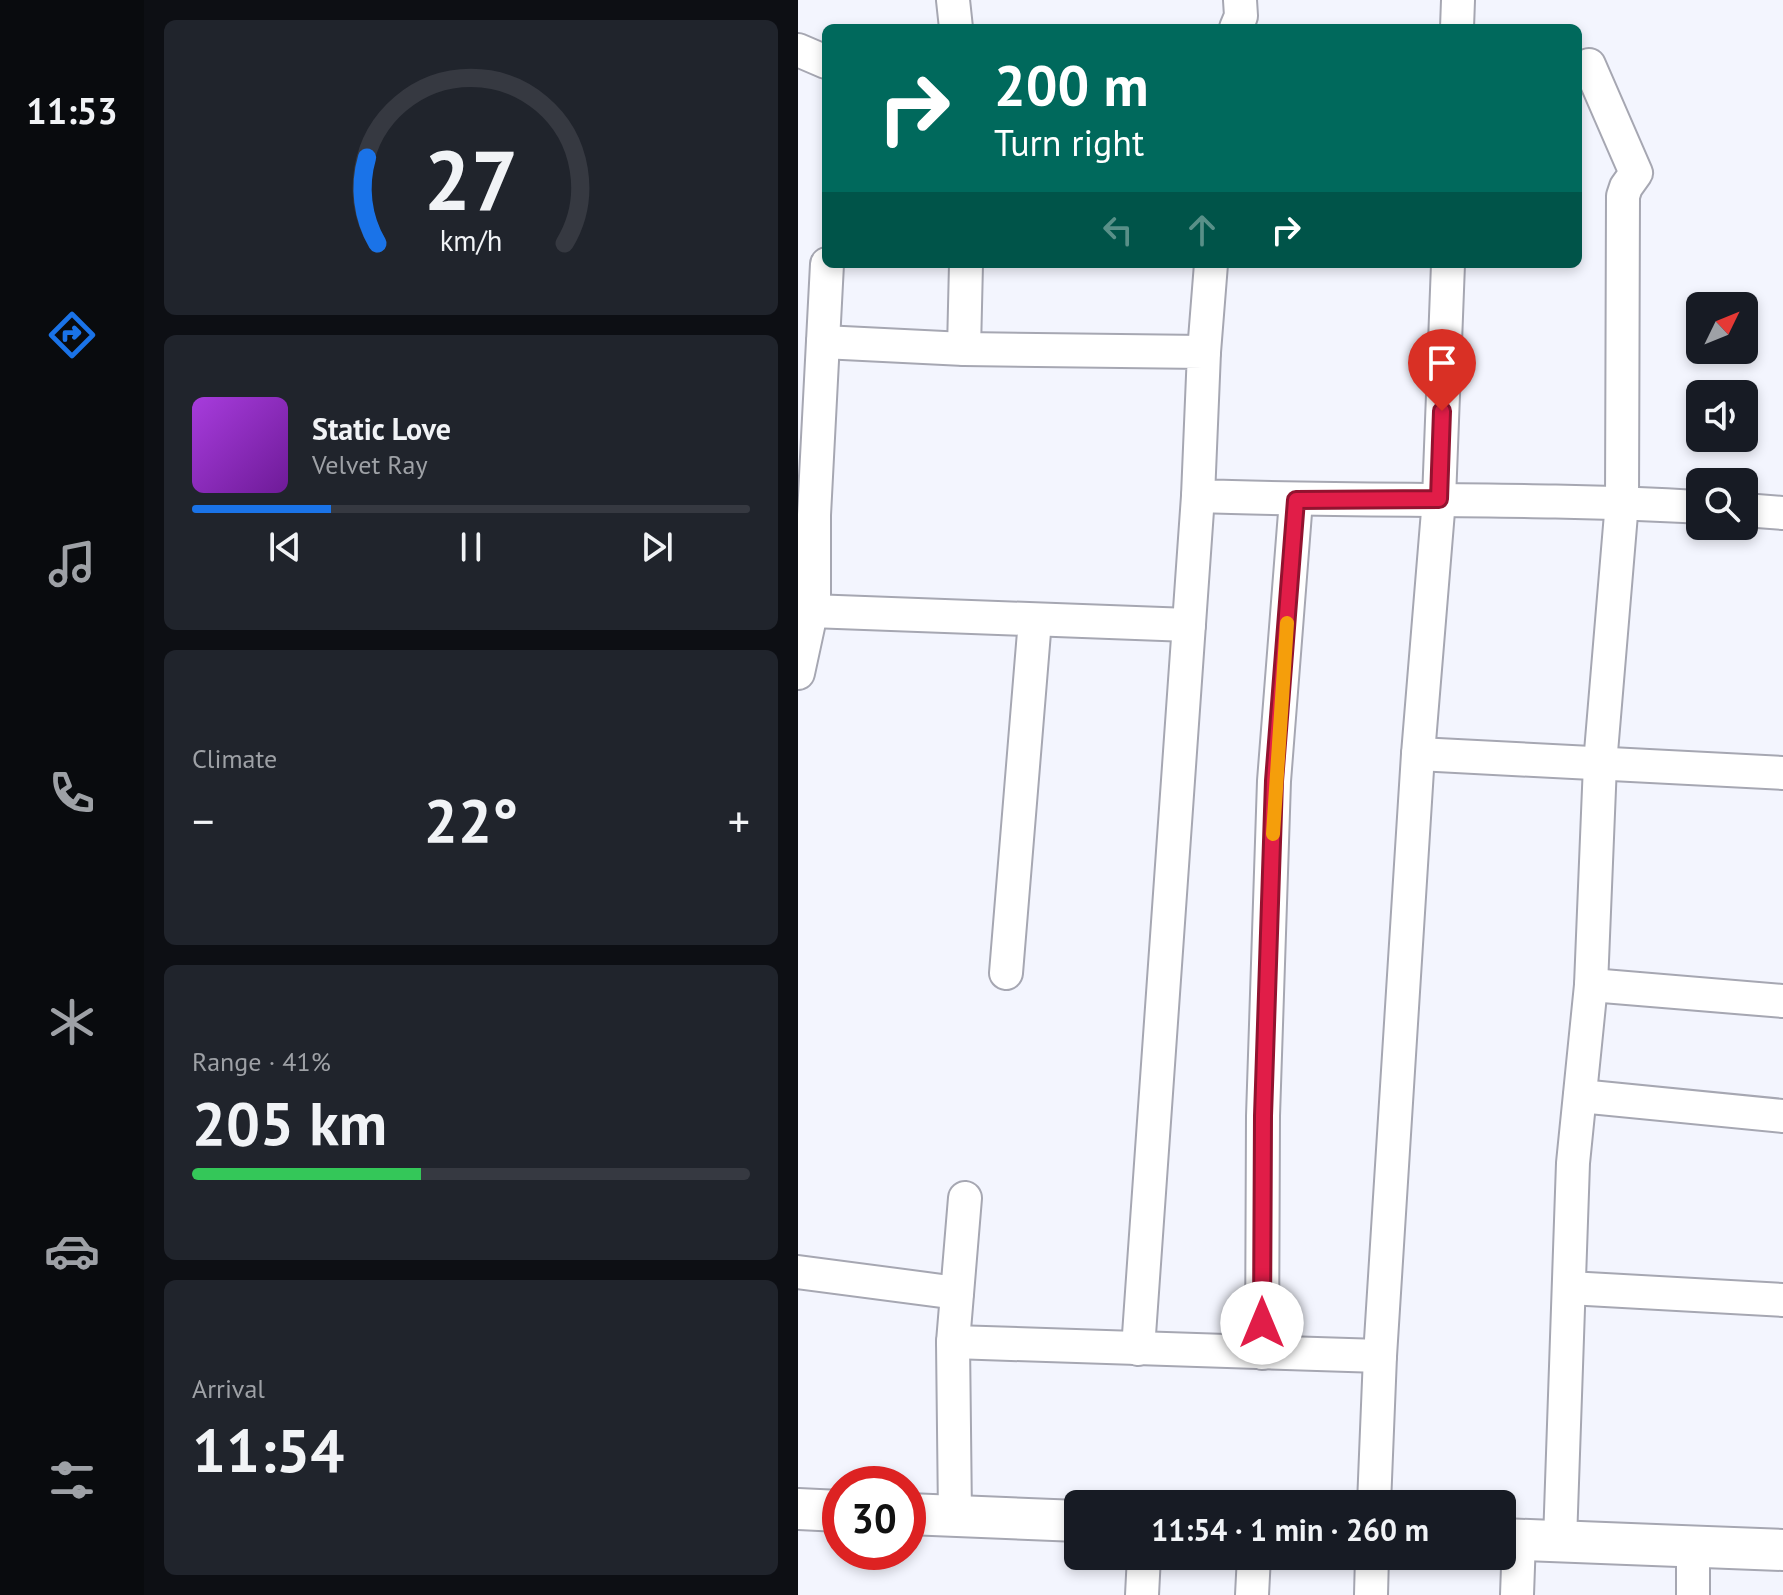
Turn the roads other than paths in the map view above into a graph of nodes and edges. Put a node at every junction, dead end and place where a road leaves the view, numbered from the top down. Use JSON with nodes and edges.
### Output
{"nodes":[{"id":1,"x":953,"y":0,"type":"edge"},
{"id":2,"x":1240,"y":0,"type":"edge"},
{"id":3,"x":1458,"y":0,"type":"edge"},
{"id":4,"x":956,"y":24,"type":"edge"},
{"id":5,"x":1238,"y":24,"type":"edge"},
{"id":6,"x":1457,"y":24,"type":"edge"},
{"id":7,"x":1589,"y":65,"type":"dead end"},
{"id":8,"x":827,"y":268,"type":"edge"},
{"id":9,"x":966,"y":268,"type":"edge"},
{"id":10,"x":1211,"y":268,"type":"edge"},
{"id":11,"x":1448,"y":268,"type":"edge"},
{"id":12,"x":823,"y":342,"type":"junction"},
{"id":13,"x":964,"y":349,"type":"junction"},
{"id":14,"x":1204,"y":352,"type":"junction"},
{"id":15,"x":1198,"y":496,"type":"junction"},
{"id":16,"x":1439,"y":499,"type":"junction"},
{"id":17,"x":1296,"y":500,"type":"junction"},
{"id":18,"x":1622,"y":502,"type":"junction"},
{"id":19,"x":1686,"y":506,"type":"edge"},
{"id":20,"x":1758,"y":511,"type":"edge"},
{"id":21,"x":1783,"y":513,"type":"edge"},
{"id":22,"x":808,"y":594,"type":"edge"},
{"id":23,"x":1035,"y":620,"type":"junction"},
{"id":24,"x":1189,"y":625,"type":"junction"},
{"id":25,"x":798,"y":673,"type":"edge"},
{"id":26,"x":1418,"y":754,"type":"junction"},
{"id":27,"x":1600,"y":764,"type":"junction"},
{"id":28,"x":1783,"y":773,"type":"edge"},
{"id":29,"x":1006,"y":973,"type":"dead end"},
{"id":30,"x":1591,"y":985,"type":"junction"},
{"id":31,"x":1783,"y":1001,"type":"edge"},
{"id":32,"x":1580,"y":1096,"type":"junction"},
{"id":33,"x":1783,"y":1116,"type":"edge"},
{"id":34,"x":965,"y":1198,"type":"dead end"},
{"id":35,"x":798,"y":1272,"type":"edge"},
{"id":36,"x":1569,"y":1288,"type":"junction"},
{"id":37,"x":957,"y":1293,"type":"junction"},
{"id":38,"x":1783,"y":1300,"type":"edge"},
{"id":39,"x":953,"y":1342,"type":"junction"},
{"id":40,"x":1138,"y":1349,"type":"junction"},
{"id":41,"x":1262,"y":1353,"type":"junction"},
{"id":42,"x":1380,"y":1356,"type":"junction"},
{"id":43,"x":1375,"y":1490,"type":"edge"},
{"id":44,"x":798,"y":1509,"type":"edge"},
{"id":45,"x":822,"y":1510,"type":"edge"},
{"id":46,"x":926,"y":1515,"type":"edge"},
{"id":47,"x":955,"y":1516,"type":"junction"},
{"id":48,"x":1064,"y":1520,"type":"edge"},
{"id":49,"x":1516,"y":1539,"type":"edge"},
{"id":50,"x":1560,"y":1541,"type":"junction"},
{"id":51,"x":1693,"y":1546,"type":"junction"},
{"id":52,"x":1783,"y":1550,"type":"edge"},
{"id":53,"x":1143,"y":1570,"type":"edge"},
{"id":54,"x":1253,"y":1570,"type":"edge"},
{"id":55,"x":1372,"y":1570,"type":"edge"},
{"id":56,"x":1514,"y":1570,"type":"edge"},
{"id":57,"x":1142,"y":1595,"type":"edge"},
{"id":58,"x":1252,"y":1595,"type":"edge"},
{"id":59,"x":1371,"y":1595,"type":"edge"},
{"id":60,"x":1517,"y":1595,"type":"edge"},
{"id":61,"x":1693,"y":1595,"type":"edge"}],
"edges":[{"from":1,"to":4,"type":"street"},
{"from":2,"to":5,"type":"street"},
{"from":3,"to":6,"type":"street"},
{"from":7,"to":18,"type":"street"},
{"from":8,"to":12,"type":"street"},
{"from":9,"to":13,"type":"street"},
{"from":10,"to":14,"type":"street"},
{"from":11,"to":16,"type":"street"},
{"from":12,"to":13,"type":"street"},
{"from":12,"to":22,"type":"street"},
{"from":13,"to":14,"type":"street"},
{"from":14,"to":15,"type":"street"},
{"from":15,"to":17,"type":"street"},
{"from":15,"to":24,"type":"street"},
{"from":16,"to":17,"type":"street"},
{"from":16,"to":18,"type":"street"},
{"from":16,"to":26,"type":"street"},
{"from":17,"to":41,"type":"street"},
{"from":18,"to":19,"type":"street"},
{"from":18,"to":27,"type":"street"},
{"from":20,"to":21,"type":"street"},
{"from":22,"to":23,"type":"street"},
{"from":22,"to":25,"type":"street"},
{"from":23,"to":24,"type":"street"},
{"from":23,"to":29,"type":"street"},
{"from":24,"to":40,"type":"street"},
{"from":26,"to":27,"type":"street"},
{"from":26,"to":42,"type":"street"},
{"from":27,"to":28,"type":"street"},
{"from":27,"to":30,"type":"street"},
{"from":30,"to":31,"type":"street"},
{"from":30,"to":32,"type":"street"},
{"from":32,"to":33,"type":"street"},
{"from":32,"to":36,"type":"street"},
{"from":34,"to":37,"type":"street"},
{"from":35,"to":37,"type":"street"},
{"from":36,"to":38,"type":"street"},
{"from":36,"to":50,"type":"street"},
{"from":37,"to":39,"type":"street"},
{"from":39,"to":40,"type":"street"},
{"from":39,"to":47,"type":"street"},
{"from":40,"to":41,"type":"street"},
{"from":41,"to":42,"type":"street"},
{"from":42,"to":43,"type":"street"},
{"from":44,"to":45,"type":"main road"},
{"from":46,"to":47,"type":"main road"},
{"from":47,"to":48,"type":"main road"},
{"from":49,"to":50,"type":"main road"},
{"from":50,"to":51,"type":"main road"},
{"from":51,"to":52,"type":"main road"},
{"from":51,"to":61,"type":"street"},
{"from":53,"to":57,"type":"street"},
{"from":54,"to":58,"type":"street"},
{"from":55,"to":59,"type":"street"},
{"from":56,"to":60,"type":"street"}]}
